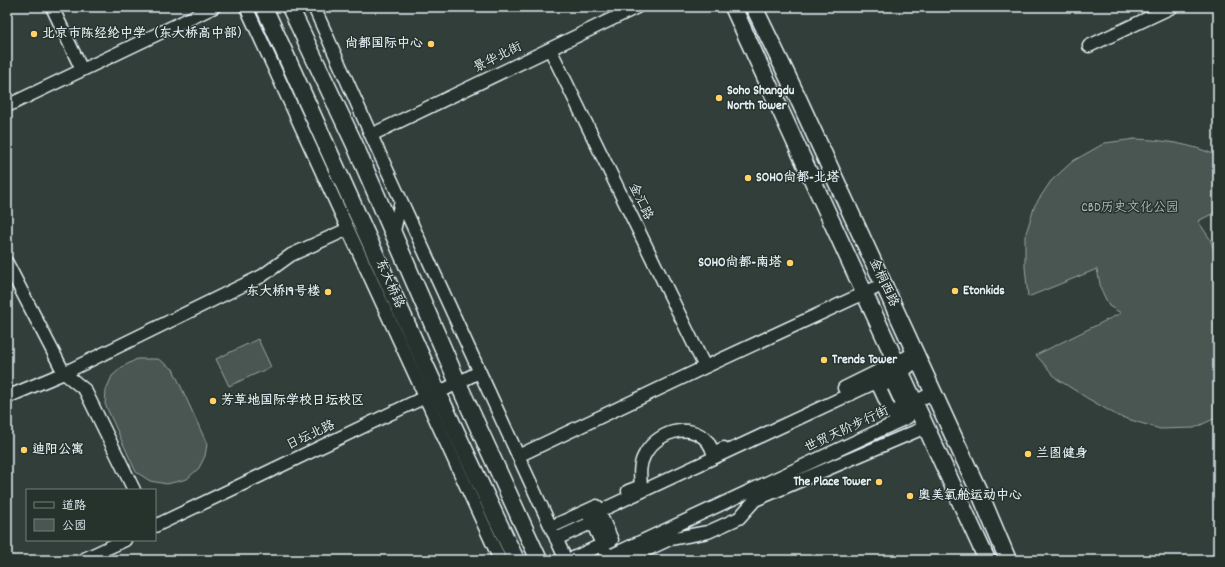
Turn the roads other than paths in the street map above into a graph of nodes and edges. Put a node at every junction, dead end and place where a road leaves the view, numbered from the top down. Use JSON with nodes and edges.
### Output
{"nodes":[{"id":1,"x":52,"y":7,"type":"edge"},
{"id":2,"x":214,"y":7,"type":"edge"},
{"id":3,"x":246,"y":7,"type":"edge"},
{"id":4,"x":264,"y":7,"type":"edge"},
{"id":5,"x":290,"y":7,"type":"edge"},
{"id":6,"x":314,"y":7,"type":"edge"},
{"id":7,"x":636,"y":7,"type":"edge"},
{"id":8,"x":733,"y":7,"type":"edge"},
{"id":9,"x":754,"y":7,"type":"edge"},
{"id":10,"x":1172,"y":7,"type":"edge"},
{"id":11,"x":1089,"y":46,"type":"dead end"},
{"id":12,"x":550,"y":49,"type":"junction"},
{"id":13,"x":82,"y":70,"type":"junction"},
{"id":14,"x":7,"y":106,"type":"edge"},
{"id":15,"x":371,"y":135,"type":"junction"},
{"id":16,"x":401,"y":201,"type":"junction"},
{"id":17,"x":348,"y":229,"type":"junction"},
{"id":18,"x":393,"y":235,"type":"junction"},
{"id":19,"x":7,"y":263,"type":"edge"},
{"id":20,"x":10,"y":276,"type":"edge"},
{"id":21,"x":884,"y":284,"type":"junction"},
{"id":22,"x":864,"y":293,"type":"junction"},
{"id":23,"x":917,"y":356,"type":"junction"},
{"id":24,"x":705,"y":367,"type":"junction"},
{"id":25,"x":479,"y":372,"type":"junction"},
{"id":26,"x":64,"y":373,"type":"junction"},
{"id":27,"x":896,"y":373,"type":"junction"},
{"id":28,"x":458,"y":383,"type":"junction"},
{"id":29,"x":934,"y":393,"type":"junction"},
{"id":30,"x":431,"y":395,"type":"junction"},
{"id":31,"x":7,"y":397,"type":"edge"},
{"id":32,"x":909,"y":405,"type":"junction"},
{"id":33,"x":921,"y":429,"type":"dead end"},
{"id":34,"x":518,"y":456,"type":"junction"},
{"id":35,"x":134,"y":489,"type":"edge"},
{"id":36,"x":592,"y":522,"type":"junction"},
{"id":37,"x":156,"y":526,"type":"edge"},
{"id":38,"x":551,"y":527,"type":"junction"},
{"id":39,"x":556,"y":539,"type":"junction"},
{"id":40,"x":123,"y":541,"type":"edge"},
{"id":41,"x":603,"y":544,"type":"junction"},
{"id":42,"x":82,"y":560,"type":"edge"},
{"id":43,"x":500,"y":560,"type":"edge"},
{"id":44,"x":516,"y":560,"type":"edge"},
{"id":45,"x":538,"y":560,"type":"edge"},
{"id":46,"x":567,"y":560,"type":"edge"},
{"id":47,"x":625,"y":560,"type":"edge"},
{"id":48,"x":987,"y":560,"type":"edge"},
{"id":49,"x":1008,"y":560,"type":"edge"}],
"edges":[{"from":1,"to":13,"type":"street"},
{"from":2,"to":13,"type":"street"},
{"from":3,"to":17,"type":"street"},
{"from":4,"to":30,"type":"main road","name":"东大桥路"},
{"from":5,"to":18,"type":"main road","name":"东大桥路"},
{"from":6,"to":15,"type":"street"},
{"from":7,"to":12,"type":"street","name":"景华北街"},
{"from":8,"to":22,"type":"main road","name":"金桐西路"},
{"from":9,"to":21,"type":"main road","name":"金桐西路"},
{"from":10,"to":11,"type":"street"},
{"from":12,"to":15,"type":"street","name":"景华北街"},
{"from":12,"to":24,"type":"street","name":"金汇路"},
{"from":13,"to":14,"type":"street"},
{"from":15,"to":16,"type":"street"},
{"from":16,"to":18,"type":"street"},
{"from":16,"to":25,"type":"street"},
{"from":17,"to":26,"type":"street"},
{"from":17,"to":30,"type":"street"},
{"from":18,"to":28,"type":"main road","name":"东大桥路"},
{"from":19,"to":20,"type":"street"},
{"from":20,"to":26,"type":"street"},
{"from":21,"to":22,"type":"street"},
{"from":21,"to":23,"type":"main road","name":"金桐西路"},
{"from":22,"to":24,"type":"street"},
{"from":22,"to":27,"type":"main road","name":"金桐西路"},
{"from":23,"to":27,"type":"street"},
{"from":23,"to":29,"type":"main road","name":"金桐西路"},
{"from":24,"to":34,"type":"street"},
{"from":25,"to":28,"type":"street","name":"日坛北路"},
{"from":25,"to":34,"type":"street"},
{"from":26,"to":31,"type":"street"},
{"from":26,"to":35,"type":"street"},
{"from":27,"to":32,"type":"main road","name":"金桐西路"},
{"from":27,"to":32,"type":"street"},
{"from":27,"to":36,"type":"street"},
{"from":27,"to":38,"type":"street"},
{"from":28,"to":30,"type":"street","name":"日坛北路"},
{"from":28,"to":45,"type":"main road","name":"东大桥路"},
{"from":29,"to":32,"type":"street"},
{"from":29,"to":49,"type":"main road","name":"金桐西路"},
{"from":30,"to":37,"type":"street","name":"日坛北路"},
{"from":30,"to":43,"type":"street"},
{"from":30,"to":44,"type":"main road","name":"东大桥路"},
{"from":32,"to":41,"type":"street","name":"世贸天阶步行街"},
{"from":32,"to":48,"type":"main road","name":"金桐西路"},
{"from":33,"to":47,"type":"street"},
{"from":34,"to":38,"type":"street"},
{"from":36,"to":39,"type":"street"},
{"from":36,"to":41,"type":"street","name":"世贸天阶步行街"},
{"from":38,"to":39,"type":"street"},
{"from":39,"to":46,"type":"street"},
{"from":40,"to":42,"type":"street"},
{"from":41,"to":46,"type":"street"}]}
